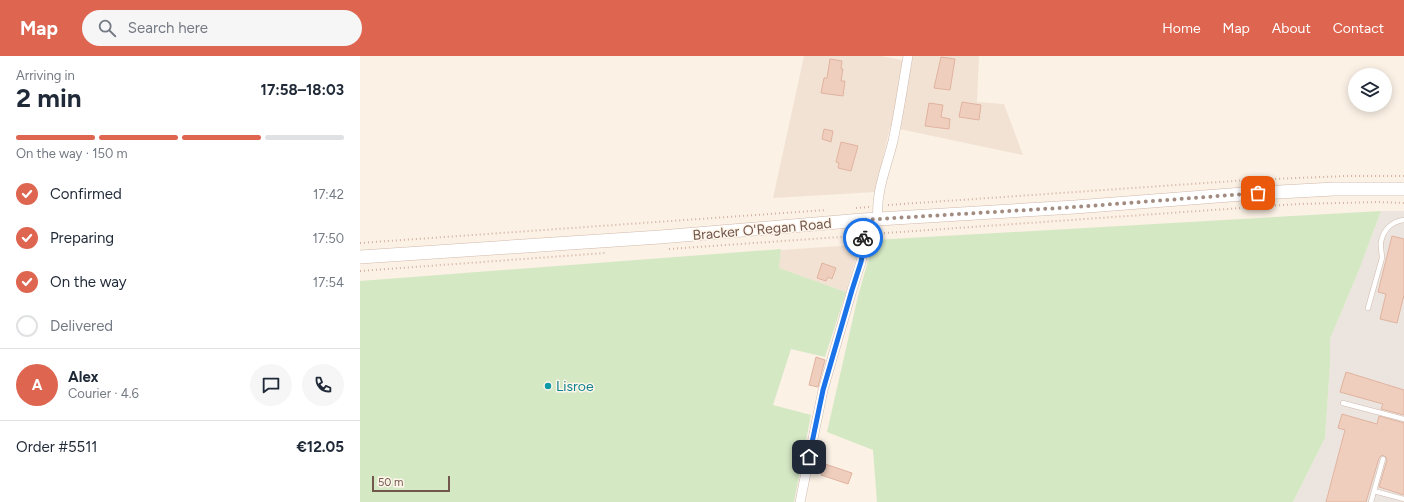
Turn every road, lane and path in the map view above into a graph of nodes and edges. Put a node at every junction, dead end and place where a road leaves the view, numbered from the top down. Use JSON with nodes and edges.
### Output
{"nodes":[{"id":1,"x":908,"y":56,"type":"edge"},
{"id":2,"x":1404,"y":190,"type":"edge"},
{"id":3,"x":1404,"y":203,"type":"edge"},
{"id":4,"x":862,"y":220,"type":"junction"},
{"id":5,"x":878,"y":220,"type":"junction"},
{"id":6,"x":1404,"y":220,"type":"edge"},
{"id":7,"x":863,"y":235,"type":"junction"},
{"id":8,"x":663,"y":249,"type":"dead end"},
{"id":9,"x":609,"y":253,"type":"dead end"},
{"id":10,"x":360,"y":257,"type":"edge"},
{"id":11,"x":360,"y":271,"type":"edge"},
{"id":12,"x":1368,"y":308,"type":"dead end"},
{"id":13,"x":1343,"y":403,"type":"dead end"},
{"id":14,"x":1404,"y":419,"type":"edge"},
{"id":15,"x":1383,"y":459,"type":"dead end"},
{"id":16,"x":1374,"y":491,"type":"junction"},
{"id":17,"x":1404,"y":500,"type":"edge"},
{"id":18,"x":800,"y":502,"type":"edge"},
{"id":19,"x":1371,"y":502,"type":"edge"}],
"edges":[{"from":1,"to":5,"type":"street"},
{"from":2,"to":5,"type":"main road","name":"Bracker O'Regan Road"},
{"from":3,"to":7,"type":"path"},
{"from":4,"to":5,"type":"main road","name":"Bracker O'Regan Road"},
{"from":4,"to":7,"type":"street"},
{"from":4,"to":10,"type":"main road","name":"Bracker O'Regan Road"},
{"from":6,"to":12,"type":"lane"},
{"from":7,"to":8,"type":"path"},
{"from":7,"to":18,"type":"street"},
{"from":9,"to":11,"type":"path"},
{"from":13,"to":14,"type":"lane"},
{"from":15,"to":16,"type":"lane"},
{"from":16,"to":17,"type":"lane"},
{"from":16,"to":19,"type":"lane"}]}
